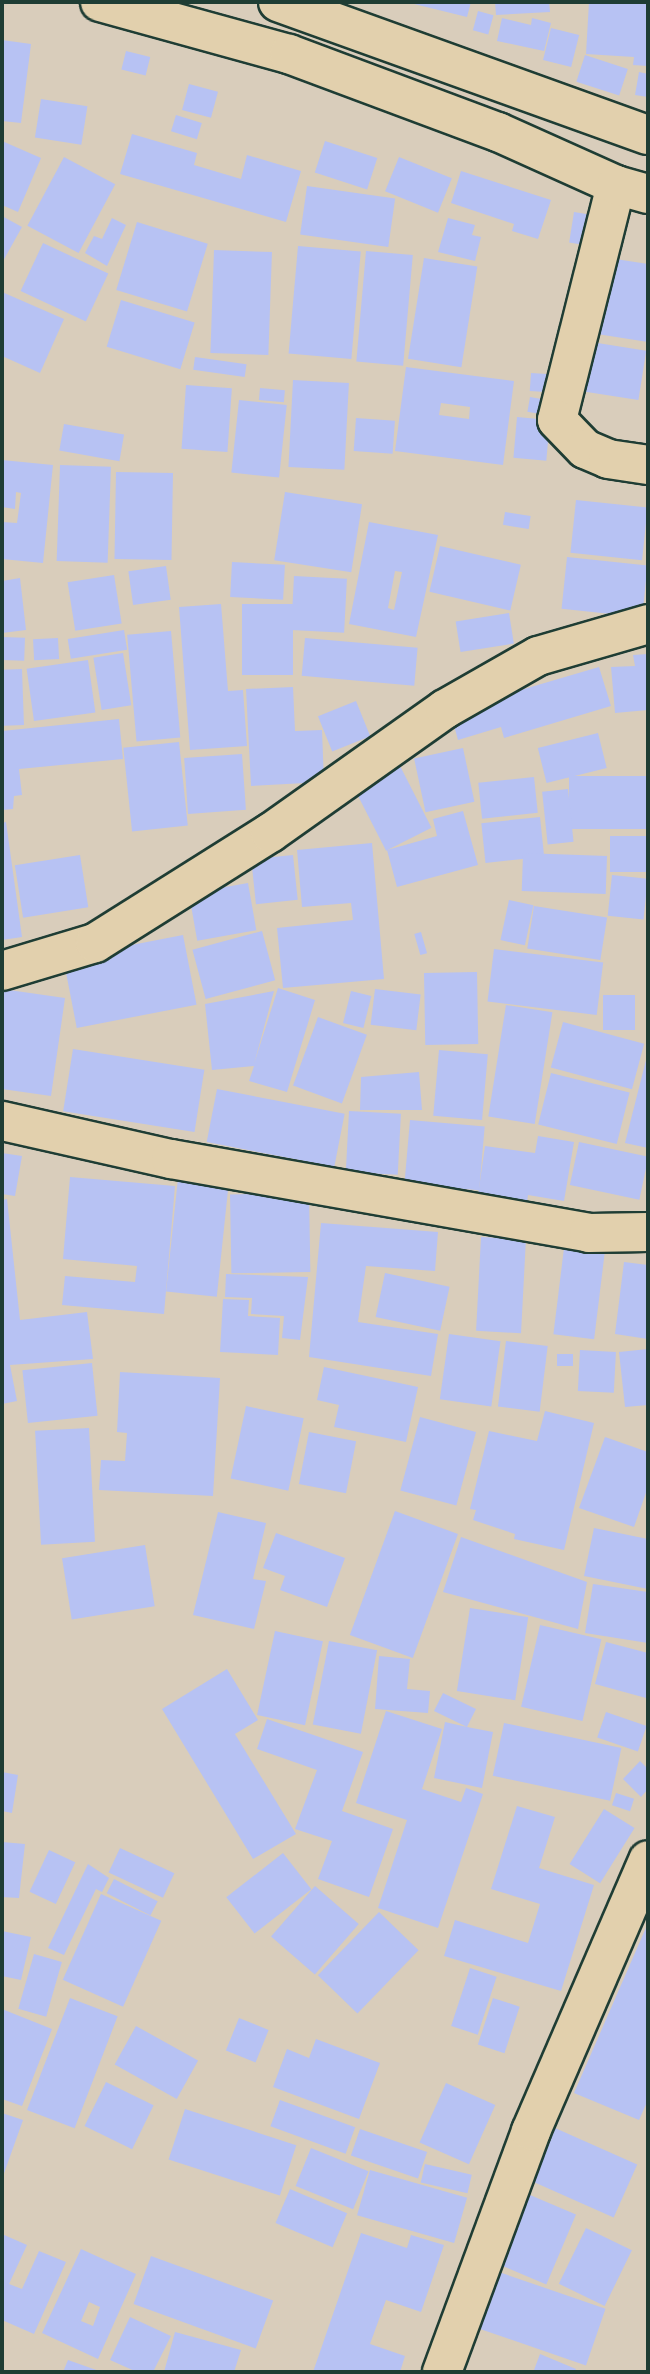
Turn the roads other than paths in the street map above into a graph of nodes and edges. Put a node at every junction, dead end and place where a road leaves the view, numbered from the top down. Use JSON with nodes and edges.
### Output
{"nodes":[{"id":1,"x":100,"y":2,"type":"edge"},
{"id":2,"x":278,"y":2,"type":"edge"},
{"id":3,"x":648,"y":135,"type":"edge"},
{"id":4,"x":632,"y":190,"type":"edge"},
{"id":5,"x":648,"y":465,"type":"edge"},
{"id":6,"x":648,"y":624,"type":"edge"},
{"id":7,"x":2,"y":971,"type":"edge"},
{"id":8,"x":2,"y":1121,"type":"edge"},
{"id":9,"x":648,"y":1232,"type":"edge"},
{"id":10,"x":648,"y":1860,"type":"edge"},
{"id":11,"x":442,"y":2372,"type":"edge"}],
"edges":[{"from":1,"to":4,"type":"street"},
{"from":2,"to":3,"type":"street"},
{"from":4,"to":5,"type":"street"},
{"from":6,"to":7,"type":"street"},
{"from":8,"to":9,"type":"street"},
{"from":10,"to":11,"type":"street"}]}
